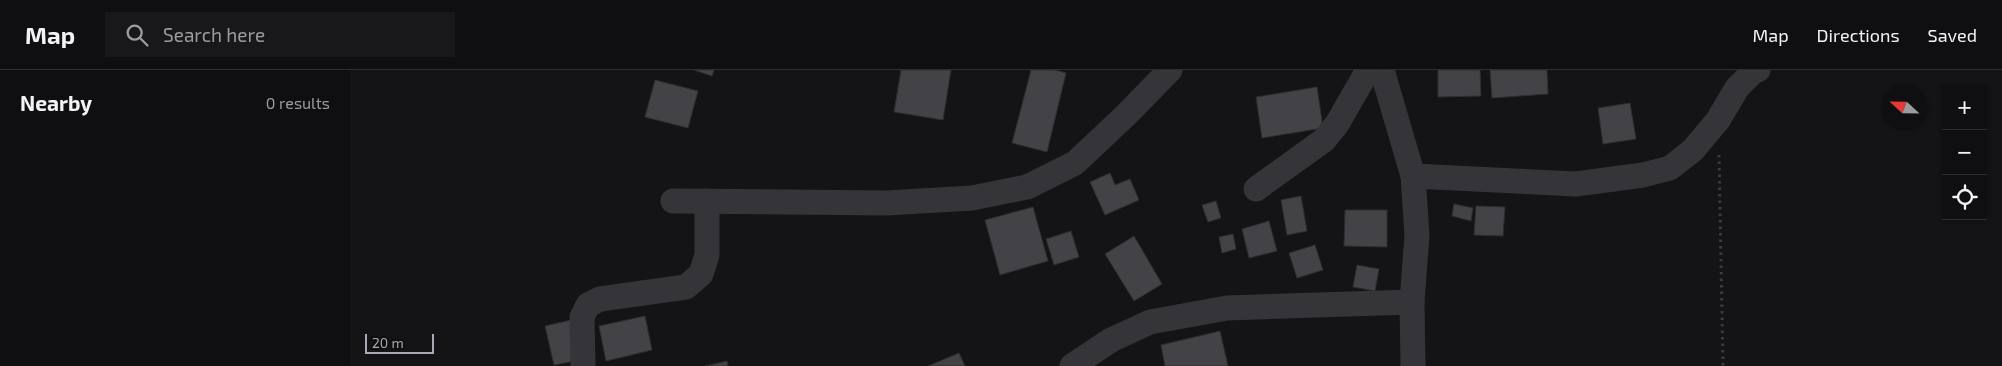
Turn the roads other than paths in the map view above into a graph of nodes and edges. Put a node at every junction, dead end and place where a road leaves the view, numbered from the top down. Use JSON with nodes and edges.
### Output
{"nodes":[{"id":1,"x":1170,"y":70,"type":"edge"},
{"id":2,"x":1368,"y":70,"type":"edge"},
{"id":3,"x":1382,"y":70,"type":"edge"},
{"id":4,"x":1758,"y":70,"type":"edge"},
{"id":5,"x":1413,"y":176,"type":"junction"},
{"id":6,"x":1256,"y":188,"type":"dead end"},
{"id":7,"x":673,"y":201,"type":"dead end"},
{"id":8,"x":707,"y":201,"type":"junction"},
{"id":9,"x":1412,"y":302,"type":"junction"},
{"id":10,"x":583,"y":366,"type":"edge"},
{"id":11,"x":1072,"y":366,"type":"edge"},
{"id":12,"x":1413,"y":366,"type":"edge"}],
"edges":[{"from":1,"to":8,"type":"street"},
{"from":2,"to":6,"type":"street"},
{"from":3,"to":5,"type":"street"},
{"from":4,"to":5,"type":"street"},
{"from":5,"to":9,"type":"street"},
{"from":7,"to":8,"type":"street"},
{"from":8,"to":10,"type":"street"},
{"from":9,"to":11,"type":"street"},
{"from":9,"to":12,"type":"street"}]}
